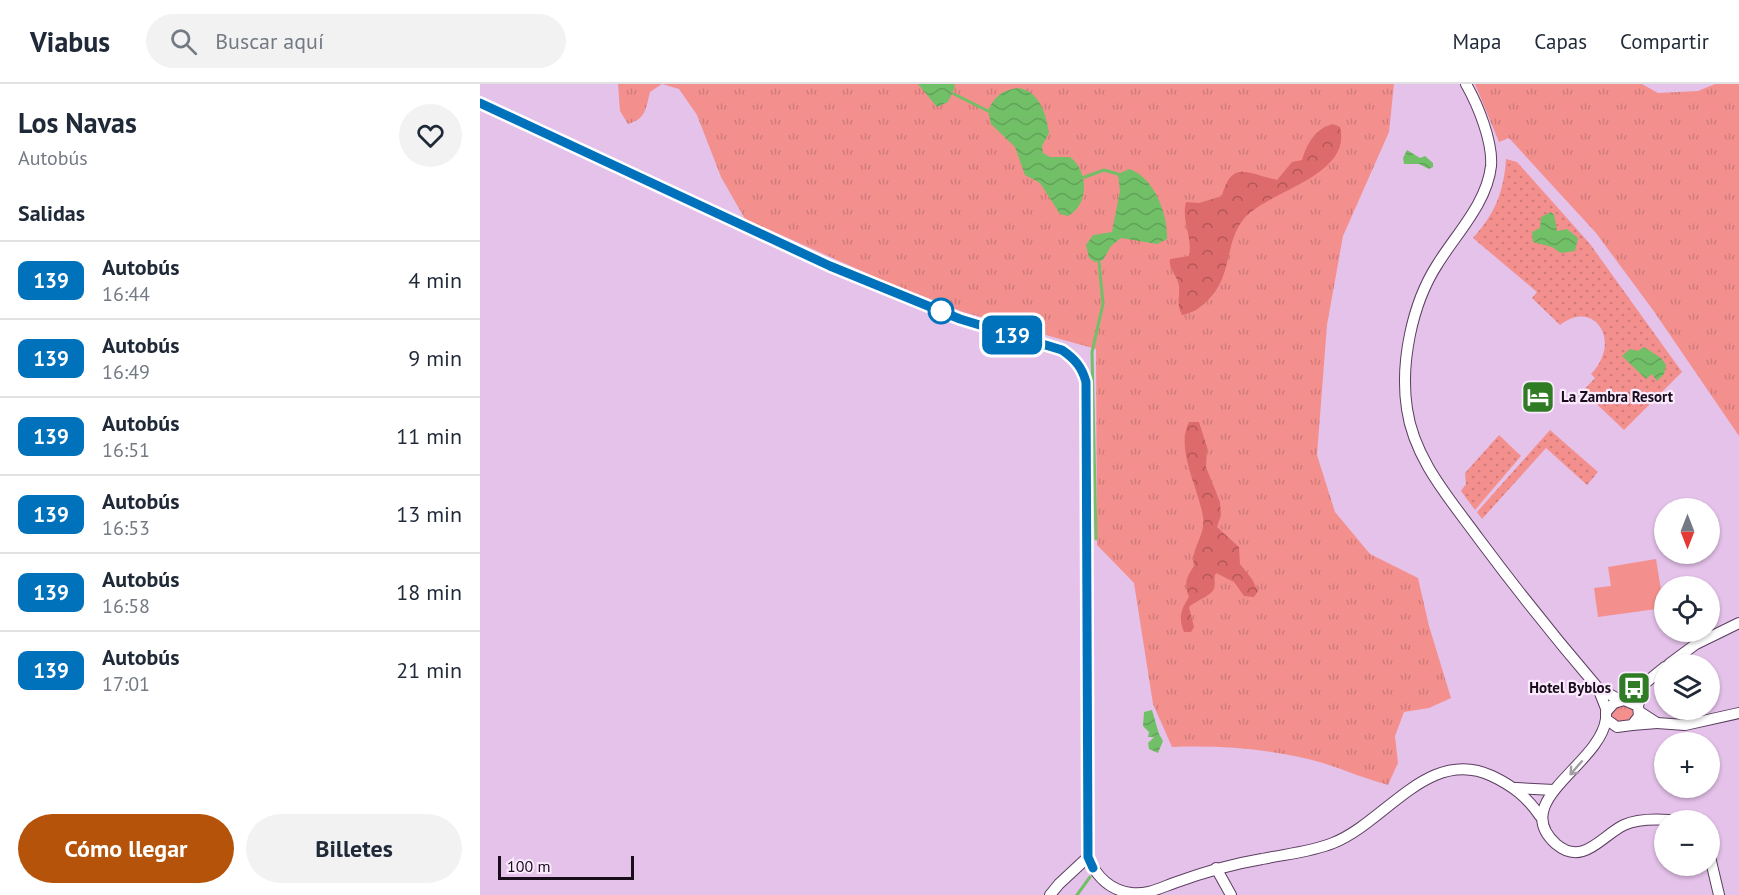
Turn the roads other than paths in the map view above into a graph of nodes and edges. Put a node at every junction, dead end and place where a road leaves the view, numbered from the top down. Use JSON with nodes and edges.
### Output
{"nodes":[{"id":1,"x":1466,"y":84,"type":"edge"},
{"id":2,"x":480,"y":103,"type":"edge"},
{"id":3,"x":1739,"y":623,"type":"edge"},
{"id":4,"x":1683,"y":654,"type":"edge"},
{"id":5,"x":1654,"y":676,"type":"edge"},
{"id":6,"x":1644,"y":684,"type":"junction"},
{"id":7,"x":1598,"y":687,"type":"junction"},
{"id":8,"x":1622,"y":700,"type":"junction"},
{"id":9,"x":1639,"y":709,"type":"junction"},
{"id":10,"x":1739,"y":713,"type":"edge"},
{"id":11,"x":1606,"y":715,"type":"junction"},
{"id":12,"x":1657,"y":723,"type":"junction"},
{"id":13,"x":1632,"y":725,"type":"junction"},
{"id":14,"x":1515,"y":788,"type":"junction"},
{"id":15,"x":1554,"y":790,"type":"junction"},
{"id":16,"x":1540,"y":816,"type":"junction"},
{"id":17,"x":1654,"y":820,"type":"edge"},
{"id":18,"x":1088,"y":857,"type":"junction"},
{"id":19,"x":1216,"y":868,"type":"junction"},
{"id":20,"x":1714,"y":876,"type":"edge"},
{"id":21,"x":1050,"y":895,"type":"edge"},
{"id":22,"x":1231,"y":895,"type":"edge"},
{"id":23,"x":1719,"y":895,"type":"edge"}],
"edges":[{"from":1,"to":7,"type":"street"},
{"from":2,"to":18,"type":"street"},
{"from":3,"to":4,"type":"street"},
{"from":5,"to":6,"type":"street"},
{"from":6,"to":8,"type":"street"},
{"from":6,"to":9,"type":"street"},
{"from":7,"to":8,"type":"street"},
{"from":7,"to":11,"type":"street"},
{"from":8,"to":9,"type":"street"},
{"from":8,"to":11,"type":"street"},
{"from":9,"to":12,"type":"street"},
{"from":9,"to":13,"type":"street"},
{"from":10,"to":12,"type":"street"},
{"from":11,"to":13,"type":"street"},
{"from":11,"to":15,"type":"street","one_way":true},
{"from":12,"to":13,"type":"street"},
{"from":14,"to":15,"type":"street"},
{"from":14,"to":16,"type":"street"},
{"from":14,"to":19,"type":"street"},
{"from":15,"to":16,"type":"street"},
{"from":16,"to":17,"type":"street"},
{"from":18,"to":19,"type":"street"},
{"from":18,"to":21,"type":"street"},
{"from":19,"to":22,"type":"street"},
{"from":20,"to":23,"type":"street"}]}
